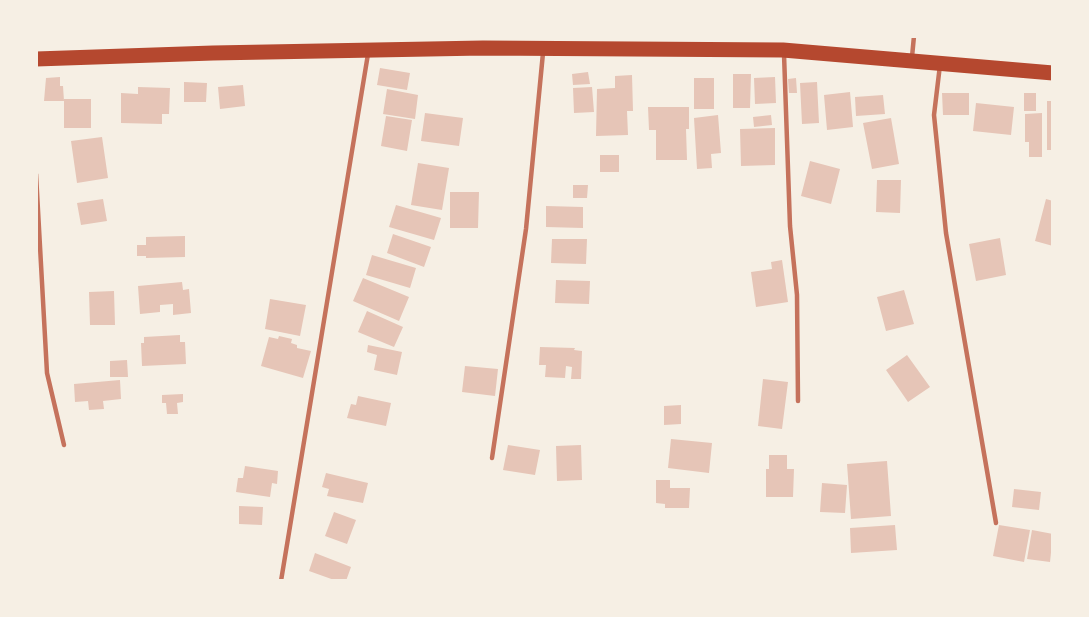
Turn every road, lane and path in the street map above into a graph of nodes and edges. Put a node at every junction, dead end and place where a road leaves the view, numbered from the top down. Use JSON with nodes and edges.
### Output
{"nodes":[{"id":1,"x":914,"y":36,"type":"edge"},
{"id":2,"x":483,"y":42,"type":"edge"},
{"id":3,"x":368,"y":50,"type":"junction"},
{"id":4,"x":543,"y":50,"type":"junction"},
{"id":5,"x":783,"y":50,"type":"junction"},
{"id":6,"x":36,"y":59,"type":"edge"},
{"id":7,"x":912,"y":60,"type":"junction"},
{"id":8,"x":940,"y":63,"type":"junction"},
{"id":9,"x":1053,"y":73,"type":"edge"},
{"id":10,"x":36,"y":174,"type":"edge"},
{"id":11,"x":798,"y":401,"type":"dead end"},
{"id":12,"x":64,"y":445,"type":"dead end"},
{"id":13,"x":492,"y":458,"type":"dead end"},
{"id":14,"x":996,"y":523,"type":"dead end"},
{"id":15,"x":281,"y":581,"type":"edge"}],
"edges":[{"from":1,"to":7,"type":"lane"},
{"from":2,"to":3,"type":"main road"},
{"from":2,"to":4,"type":"main road"},
{"from":3,"to":6,"type":"main road"},
{"from":3,"to":15,"type":"lane"},
{"from":4,"to":5,"type":"main road"},
{"from":4,"to":13,"type":"lane"},
{"from":5,"to":7,"type":"main road"},
{"from":5,"to":11,"type":"lane"},
{"from":7,"to":8,"type":"main road"},
{"from":8,"to":9,"type":"main road"},
{"from":8,"to":14,"type":"lane"},
{"from":10,"to":12,"type":"lane"}]}
